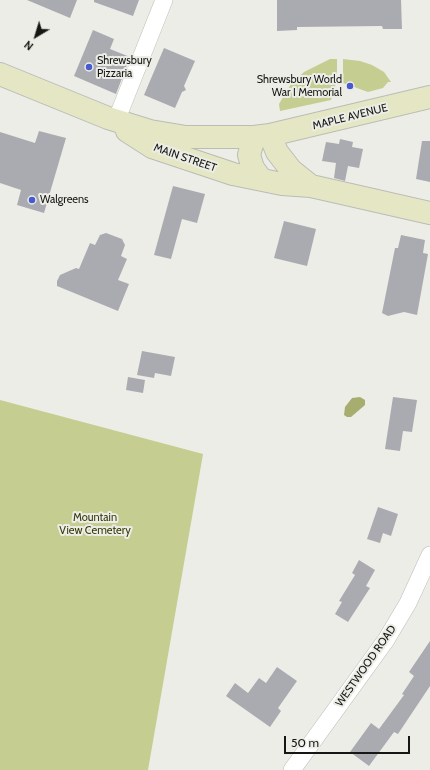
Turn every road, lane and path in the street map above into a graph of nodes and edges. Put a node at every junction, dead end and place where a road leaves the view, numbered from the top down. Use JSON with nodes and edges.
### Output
{"nodes":[{"id":1,"x":164,"y":0,"type":"edge"},
{"id":2,"x":0,"y":74,"type":"edge"},
{"id":3,"x":430,"y":97,"type":"edge"},
{"id":4,"x":116,"y":121,"type":"junction"},
{"id":5,"x":262,"y":136,"type":"junction"},
{"id":6,"x":261,"y":179,"type":"junction"},
{"id":7,"x":311,"y":186,"type":"junction"},
{"id":8,"x":430,"y":213,"type":"edge"},
{"id":9,"x":430,"y":555,"type":"edge"},
{"id":10,"x":292,"y":770,"type":"edge"}],
"edges":[{"from":1,"to":4,"type":"street"},
{"from":2,"to":4,"type":"main road","name":"MAIN STREET"},
{"from":3,"to":5,"type":"main road","name":"MAPLE AVENUE"},
{"from":4,"to":5,"type":"main road","name":"MAIN STREET"},
{"from":4,"to":6,"type":"main road","name":"MAIN STREET"},
{"from":5,"to":6,"type":"main road"},
{"from":5,"to":7,"type":"main road","name":"MAIN STREET"},
{"from":6,"to":7,"type":"main road","name":"MAIN STREET"},
{"from":7,"to":8,"type":"main road","name":"MAIN STREET"},
{"from":9,"to":10,"type":"street","name":"WESTWOOD ROAD"}]}
